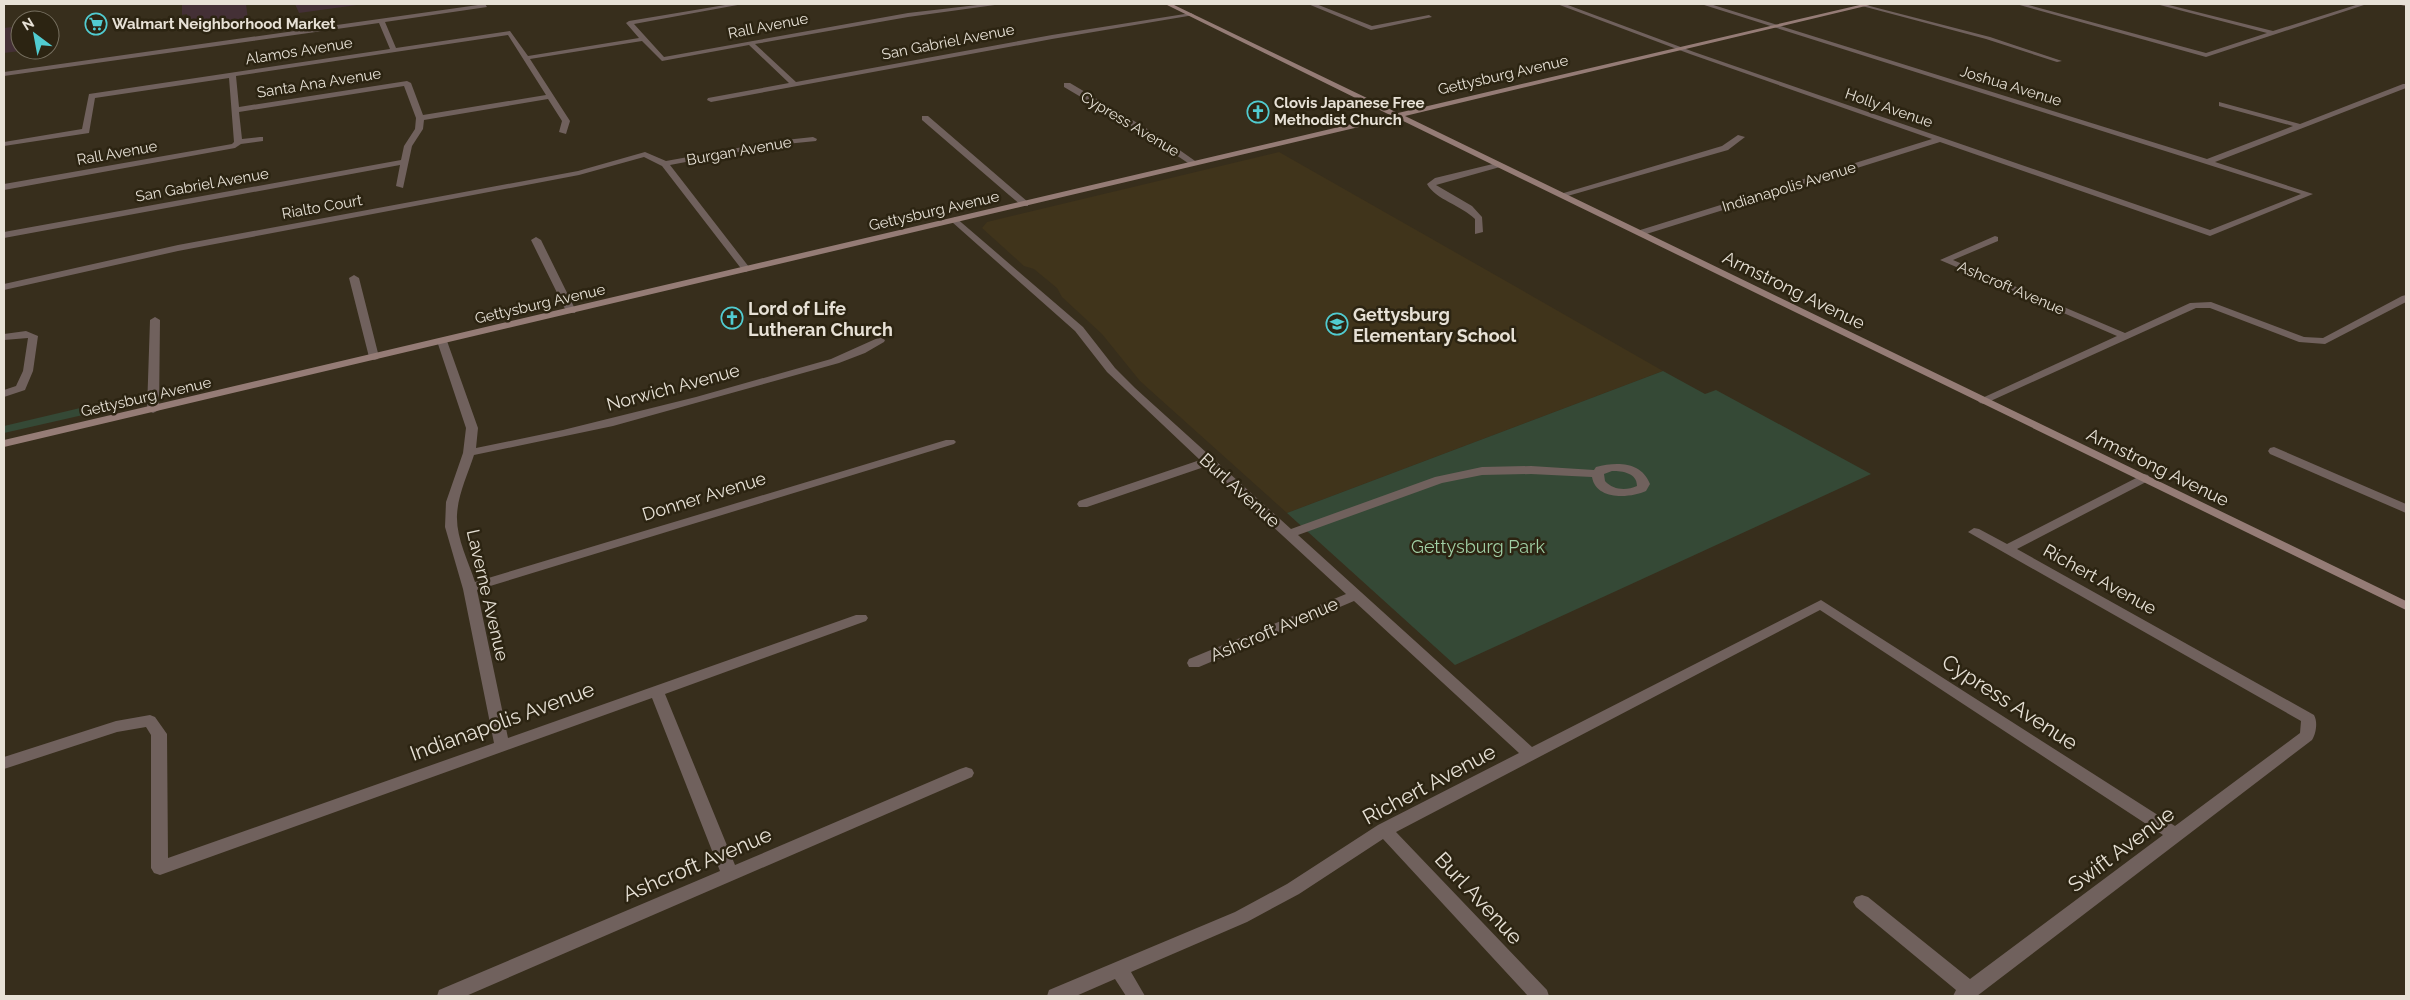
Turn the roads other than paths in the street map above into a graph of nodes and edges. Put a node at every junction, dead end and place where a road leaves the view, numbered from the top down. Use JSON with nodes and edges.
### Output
{"nodes":[{"id":1,"x":740,"y":4,"type":"edge"},
{"id":2,"x":999,"y":4,"type":"edge"},
{"id":3,"x":1168,"y":4,"type":"edge"},
{"id":4,"x":1311,"y":4,"type":"edge"},
{"id":5,"x":1560,"y":4,"type":"edge"},
{"id":6,"x":1704,"y":4,"type":"edge"},
{"id":7,"x":2019,"y":4,"type":"edge"},
{"id":8,"x":2159,"y":4,"type":"edge"},
{"id":9,"x":2364,"y":4,"type":"edge"},
{"id":10,"x":1867,"y":5,"type":"edge"},
{"id":11,"x":484,"y":6,"type":"dead end"},
{"id":12,"x":1190,"y":15,"type":"junction"},
{"id":13,"x":1428,"y":17,"type":"dead end"},
{"id":14,"x":381,"y":20,"type":"junction"},
{"id":15,"x":1775,"y":26,"type":"junction"},
{"id":16,"x":2274,"y":33,"type":"junction"},
{"id":17,"x":644,"y":39,"type":"junction"},
{"id":18,"x":751,"y":44,"type":"junction"},
{"id":19,"x":1682,"y":49,"type":"junction"},
{"id":20,"x":394,"y":51,"type":"junction"},
{"id":21,"x":526,"y":58,"type":"junction"},
{"id":22,"x":2058,"y":61,"type":"dead end"},
{"id":23,"x":4,"y":74,"type":"edge"},
{"id":24,"x":232,"y":75,"type":"junction"},
{"id":25,"x":795,"y":85,"type":"junction"},
{"id":26,"x":1067,"y":85,"type":"dead end"},
{"id":27,"x":2406,"y":86,"type":"edge"},
{"id":28,"x":550,"y":96,"type":"junction"},
{"id":29,"x":711,"y":100,"type":"dead end"},
{"id":30,"x":2222,"y":104,"type":"dead end"},
{"id":31,"x":235,"y":110,"type":"junction"},
{"id":32,"x":1396,"y":116,"type":"junction"},
{"id":33,"x":420,"y":118,"type":"junction"},
{"id":34,"x":925,"y":118,"type":"dead end"},
{"id":35,"x":2300,"y":126,"type":"junction"},
{"id":36,"x":563,"y":132,"type":"dead end"},
{"id":37,"x":1741,"y":137,"type":"dead end"},
{"id":38,"x":813,"y":139,"type":"dead end"},
{"id":39,"x":260,"y":140,"type":"dead end"},
{"id":40,"x":1938,"y":140,"type":"junction"},
{"id":41,"x":4,"y":144,"type":"edge"},
{"id":42,"x":236,"y":144,"type":"junction"},
{"id":43,"x":645,"y":154,"type":"joint"},
{"id":44,"x":404,"y":162,"type":"junction"},
{"id":45,"x":2207,"y":162,"type":"junction"},
{"id":46,"x":1194,"y":163,"type":"junction"},
{"id":47,"x":666,"y":164,"type":"junction"},
{"id":48,"x":1497,"y":165,"type":"junction"},
{"id":49,"x":4,"y":186,"type":"edge"},
{"id":50,"x":400,"y":186,"type":"dead end"},
{"id":51,"x":2309,"y":194,"type":"joint"},
{"id":52,"x":1560,"y":195,"type":"junction"},
{"id":53,"x":1025,"y":204,"type":"junction"},
{"id":54,"x":955,"y":220,"type":"junction"},
{"id":55,"x":1478,"y":232,"type":"dead end"},
{"id":56,"x":1640,"y":233,"type":"junction"},
{"id":57,"x":4,"y":235,"type":"edge"},
{"id":58,"x":1995,"y":239,"type":"dead end"},
{"id":59,"x":536,"y":240,"type":"dead end"},
{"id":60,"x":746,"y":269,"type":"junction"},
{"id":61,"x":354,"y":278,"type":"dead end"},
{"id":62,"x":4,"y":287,"type":"edge"},
{"id":63,"x":2406,"y":298,"type":"edge"},
{"id":64,"x":571,"y":311,"type":"junction"},
{"id":65,"x":155,"y":320,"type":"dead end"},
{"id":66,"x":4,"y":337,"type":"edge"},
{"id":67,"x":2127,"y":337,"type":"junction"},
{"id":68,"x":880,"y":340,"type":"dead end"},
{"id":69,"x":442,"y":341,"type":"junction"},
{"id":70,"x":374,"y":357,"type":"junction"},
{"id":71,"x":4,"y":394,"type":"edge"},
{"id":72,"x":1984,"y":401,"type":"junction"},
{"id":73,"x":153,"y":410,"type":"junction"},
{"id":74,"x":950,"y":442,"type":"dead end"},
{"id":75,"x":4,"y":444,"type":"edge"},
{"id":76,"x":2274,"y":451,"type":"dead end"},
{"id":77,"x":471,"y":452,"type":"junction"},
{"id":78,"x":1208,"y":461,"type":"junction"},
{"id":79,"x":1598,"y":474,"type":"dead end"},
{"id":80,"x":2144,"y":478,"type":"junction"},
{"id":81,"x":1083,"y":504,"type":"dead end"},
{"id":82,"x":2406,"y":508,"type":"edge"},
{"id":83,"x":1974,"y":532,"type":"dead end"},
{"id":84,"x":1288,"y":534,"type":"junction"},
{"id":85,"x":2006,"y":549,"type":"junction"},
{"id":86,"x":470,"y":588,"type":"junction"},
{"id":87,"x":1355,"y":595,"type":"junction"},
{"id":88,"x":1821,"y":604,"type":"joint"},
{"id":89,"x":2406,"y":606,"type":"edge"},
{"id":90,"x":861,"y":618,"type":"dead end"},
{"id":91,"x":1194,"y":663,"type":"dead end"},
{"id":92,"x":656,"y":690,"type":"junction"},
{"id":93,"x":2307,"y":736,"type":"joint"},
{"id":94,"x":502,"y":745,"type":"junction"},
{"id":95,"x":1530,"y":754,"type":"junction"},
{"id":96,"x":4,"y":763,"type":"edge"},
{"id":97,"x":966,"y":773,"type":"dead end"},
{"id":98,"x":1384,"y":830,"type":"junction"},
{"id":99,"x":2176,"y":835,"type":"junction"},
{"id":100,"x":730,"y":874,"type":"junction"},
{"id":101,"x":1862,"y":902,"type":"dead end"},
{"id":102,"x":1119,"y":969,"type":"junction"},
{"id":103,"x":1966,"y":993,"type":"edge"},
{"id":104,"x":446,"y":996,"type":"edge"},
{"id":105,"x":1056,"y":996,"type":"edge"},
{"id":106,"x":1136,"y":996,"type":"edge"},
{"id":107,"x":1540,"y":996,"type":"edge"}],
"edges":[{"from":1,"to":17,"type":"street"},
{"from":2,"to":18,"type":"street","name":"Rall Avenue"},
{"from":3,"to":12,"type":"street","name":"Armstrong Avenue"},
{"from":4,"to":13,"type":"street"},
{"from":5,"to":19,"type":"street","name":"Holly Avenue"},
{"from":6,"to":15,"type":"street","name":"Joshua Avenue"},
{"from":7,"to":16,"type":"street"},
{"from":8,"to":16,"type":"street"},
{"from":9,"to":16,"type":"street"},
{"from":10,"to":15,"type":"street","name":"Gettysburg Avenue"},
{"from":10,"to":22,"type":"street"},
{"from":11,"to":14,"type":"street"},
{"from":12,"to":25,"type":"street","name":"San Gabriel Avenue"},
{"from":12,"to":32,"type":"street","name":"Armstrong Avenue"},
{"from":14,"to":20,"type":"street"},
{"from":14,"to":23,"type":"street"},
{"from":15,"to":19,"type":"street","name":"Gettysburg Avenue"},
{"from":15,"to":45,"type":"street","name":"Joshua Avenue"},
{"from":17,"to":18,"type":"street","name":"Rall Avenue"},
{"from":17,"to":21,"type":"street"},
{"from":18,"to":25,"type":"street"},
{"from":19,"to":32,"type":"street","name":"Gettysburg Avenue"},
{"from":19,"to":40,"type":"street","name":"Holly Avenue"},
{"from":20,"to":21,"type":"street","name":"Alamos Avenue"},
{"from":20,"to":24,"type":"street","name":"Alamos Avenue"},
{"from":21,"to":28,"type":"street"},
{"from":24,"to":31,"type":"street"},
{"from":24,"to":41,"type":"street","name":"Alamos Avenue"},
{"from":25,"to":29,"type":"street","name":"San Gabriel Avenue"},
{"from":26,"to":46,"type":"street","name":"Cypress Avenue"},
{"from":27,"to":35,"type":"street"},
{"from":28,"to":33,"type":"street"},
{"from":28,"to":36,"type":"street"},
{"from":30,"to":35,"type":"street"},
{"from":31,"to":33,"type":"street","name":"Santa Ana Avenue"},
{"from":31,"to":42,"type":"street"},
{"from":32,"to":46,"type":"street","name":"Gettysburg Avenue"},
{"from":32,"to":48,"type":"street","name":"Armstrong Avenue"},
{"from":33,"to":44,"type":"street"},
{"from":34,"to":53,"type":"street"},
{"from":35,"to":45,"type":"street"},
{"from":37,"to":52,"type":"street"},
{"from":38,"to":47,"type":"street","name":"Burgan Avenue"},
{"from":39,"to":42,"type":"street","name":"Rall Avenue"},
{"from":40,"to":51,"type":"street","name":"Holly Avenue"},
{"from":40,"to":56,"type":"street","name":"Indianapolis Avenue"},
{"from":42,"to":49,"type":"street","name":"Rall Avenue"},
{"from":43,"to":47,"type":"street","name":"Burgan Avenue"},
{"from":43,"to":62,"type":"street","name":"Rialto Court"},
{"from":44,"to":50,"type":"street"},
{"from":44,"to":57,"type":"street","name":"San Gabriel Avenue"},
{"from":45,"to":51,"type":"street","name":"Joshua Avenue"},
{"from":46,"to":53,"type":"street","name":"Gettysburg Avenue"},
{"from":47,"to":60,"type":"street","name":"Burgan Avenue"},
{"from":48,"to":52,"type":"street","name":"Armstrong Avenue"},
{"from":48,"to":55,"type":"street"},
{"from":52,"to":56,"type":"street","name":"Armstrong Avenue"},
{"from":53,"to":54,"type":"street","name":"Gettysburg Avenue"},
{"from":54,"to":60,"type":"street","name":"Gettysburg Avenue"},
{"from":54,"to":78,"type":"street","name":"Burl Avenue"},
{"from":56,"to":72,"type":"street","name":"Armstrong Avenue"},
{"from":58,"to":67,"type":"street","name":"Ashcroft Avenue"},
{"from":59,"to":64,"type":"street"},
{"from":60,"to":64,"type":"street","name":"Gettysburg Avenue"},
{"from":61,"to":70,"type":"street"},
{"from":63,"to":67,"type":"street"},
{"from":64,"to":69,"type":"street","name":"Gettysburg Avenue"},
{"from":65,"to":73,"type":"street"},
{"from":66,"to":71,"type":"street"},
{"from":67,"to":72,"type":"street"},
{"from":68,"to":77,"type":"street","name":"Norwich Avenue"},
{"from":69,"to":70,"type":"street","name":"Gettysburg Avenue"},
{"from":69,"to":77,"type":"street","name":"Laverne Avenue"},
{"from":70,"to":73,"type":"street","name":"Gettysburg Avenue"},
{"from":72,"to":80,"type":"street","name":"Armstrong Avenue"},
{"from":73,"to":75,"type":"street","name":"Gettysburg Avenue"},
{"from":74,"to":86,"type":"street","name":"Donner Avenue"},
{"from":76,"to":82,"type":"street"},
{"from":77,"to":86,"type":"street","name":"Laverne Avenue"},
{"from":78,"to":81,"type":"street"},
{"from":78,"to":84,"type":"street","name":"Burl Avenue"},
{"from":79,"to":84,"type":"street"},
{"from":80,"to":85,"type":"street","name":"Richert Avenue"},
{"from":80,"to":89,"type":"street","name":"Armstrong Avenue"},
{"from":83,"to":85,"type":"street"},
{"from":84,"to":87,"type":"street","name":"Burl Avenue"},
{"from":85,"to":93,"type":"street","name":"Richert Avenue"},
{"from":86,"to":94,"type":"street","name":"Laverne Avenue"},
{"from":87,"to":91,"type":"street","name":"Ashcroft Avenue"},
{"from":87,"to":95,"type":"street","name":"Burl Avenue"},
{"from":88,"to":95,"type":"street","name":"Richert Avenue"},
{"from":88,"to":99,"type":"street","name":"Cypress Avenue"},
{"from":90,"to":92,"type":"street","name":"Indianapolis Avenue"},
{"from":92,"to":94,"type":"street","name":"Indianapolis Avenue"},
{"from":92,"to":100,"type":"street"},
{"from":93,"to":99,"type":"street","name":"Swift Avenue"},
{"from":94,"to":96,"type":"street","name":"Indianapolis Avenue"},
{"from":95,"to":98,"type":"street","name":"Richert Avenue"},
{"from":97,"to":100,"type":"street","name":"Ashcroft Avenue"},
{"from":98,"to":102,"type":"street","name":"Richert Avenue"},
{"from":98,"to":107,"type":"street","name":"Burl Avenue"},
{"from":99,"to":103,"type":"street","name":"Swift Avenue"},
{"from":100,"to":104,"type":"street","name":"Ashcroft Avenue"},
{"from":101,"to":103,"type":"street"},
{"from":102,"to":105,"type":"street","name":"Richert Avenue"},
{"from":102,"to":106,"type":"street"}]}
